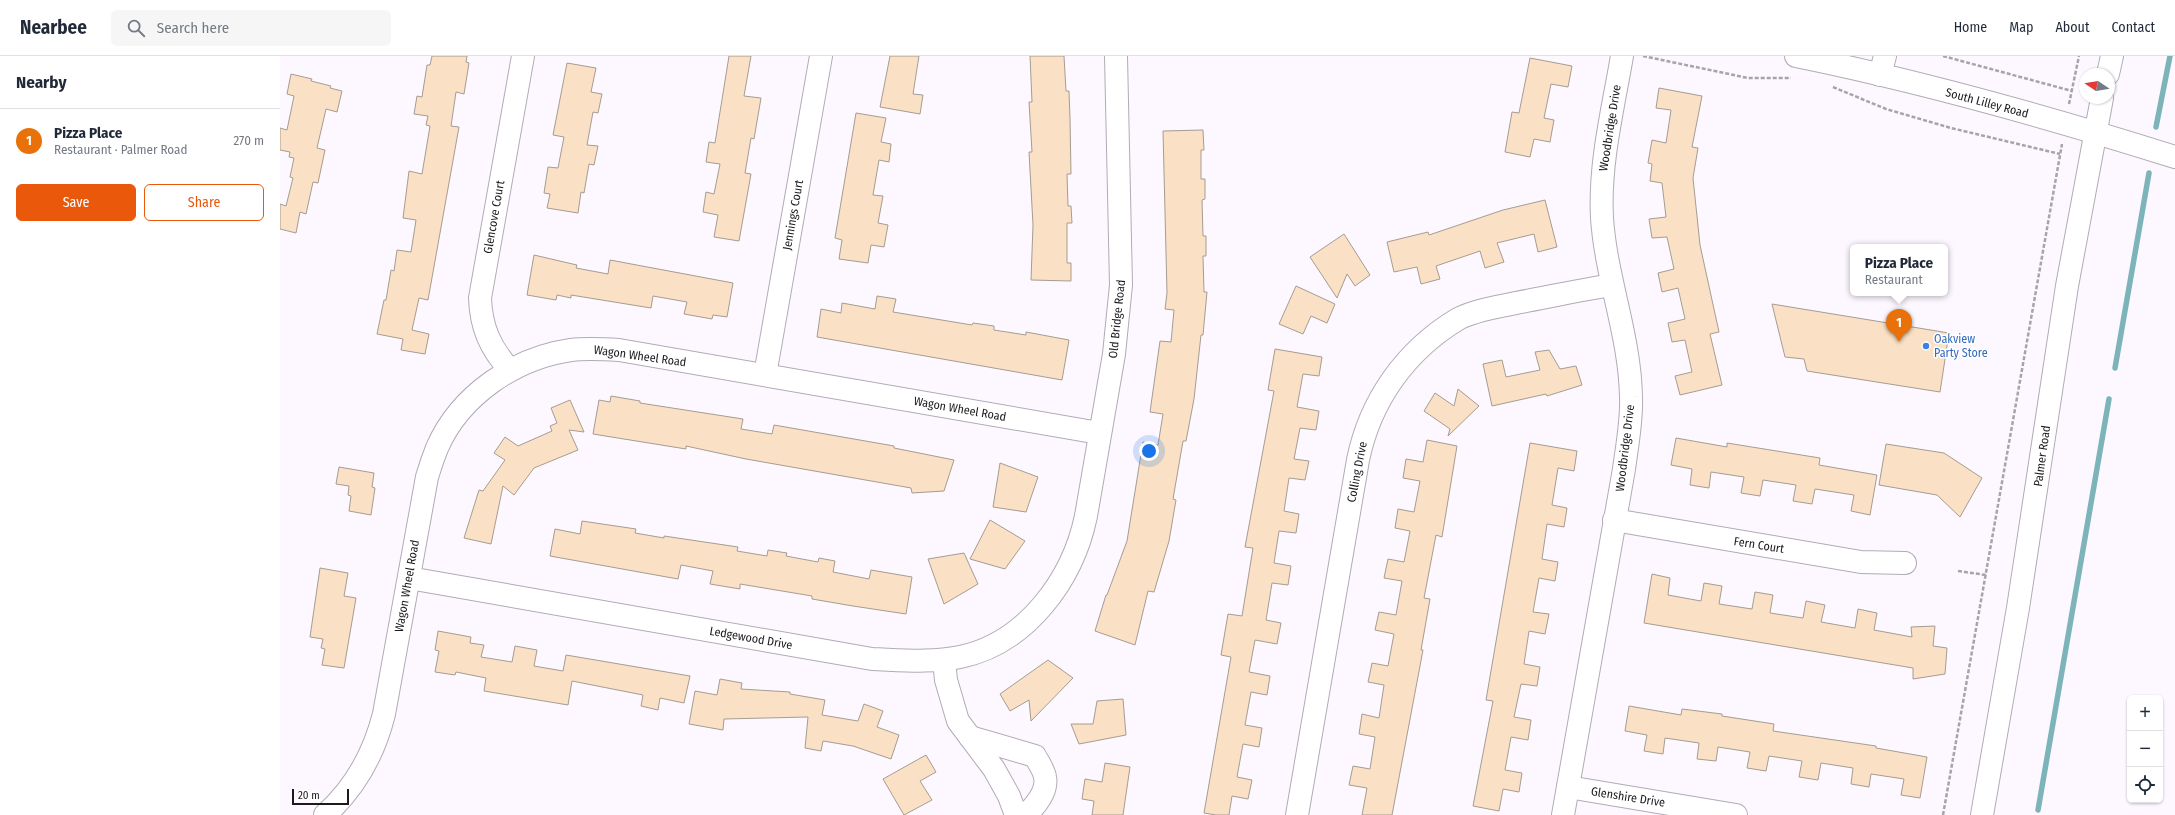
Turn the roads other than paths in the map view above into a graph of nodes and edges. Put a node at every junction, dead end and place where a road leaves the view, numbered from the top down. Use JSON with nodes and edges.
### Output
{"nodes":[{"id":1,"x":523,"y":56,"type":"edge"},
{"id":2,"x":821,"y":56,"type":"edge"},
{"id":3,"x":1116,"y":56,"type":"edge"},
{"id":4,"x":1622,"y":56,"type":"edge"},
{"id":5,"x":1796,"y":56,"type":"edge"},
{"id":6,"x":2112,"y":56,"type":"edge"},
{"id":7,"x":1882,"y":66,"type":"edge"},
{"id":8,"x":2109,"y":68,"type":"edge"},
{"id":9,"x":2101,"y":104,"type":"edge"},
{"id":10,"x":2094,"y":132,"type":"junction"},
{"id":11,"x":2175,"y":157,"type":"edge"},
{"id":12,"x":1612,"y":285,"type":"junction"},
{"id":13,"x":510,"y":370,"type":"junction"},
{"id":14,"x":765,"y":375,"type":"junction"},
{"id":15,"x":1099,"y":433,"type":"junction"},
{"id":16,"x":1614,"y":520,"type":"junction"},
{"id":17,"x":1905,"y":563,"type":"dead end"},
{"id":18,"x":1064,"y":576,"type":"joint"},
{"id":19,"x":409,"y":578,"type":"junction"},
{"id":20,"x":944,"y":660,"type":"junction"},
{"id":21,"x":970,"y":738,"type":"junction"},
{"id":22,"x":1568,"y":787,"type":"junction"},
{"id":23,"x":325,"y":815,"type":"edge"},
{"id":24,"x":1016,"y":815,"type":"edge"},
{"id":25,"x":1025,"y":815,"type":"edge"},
{"id":26,"x":1297,"y":815,"type":"edge"},
{"id":27,"x":1563,"y":815,"type":"edge"},
{"id":28,"x":1736,"y":815,"type":"edge"},
{"id":29,"x":1982,"y":815,"type":"edge"}],
"edges":[{"from":1,"to":13,"type":"street","name":"Glencove Court"},
{"from":2,"to":14,"type":"street","name":"Jennings Court"},
{"from":3,"to":15,"type":"street","name":"Old Bridge Road"},
{"from":4,"to":12,"type":"street","name":"Woodbridge Drive"},
{"from":5,"to":7,"type":"street","name":"South Lilley Road"},
{"from":6,"to":8,"type":"street"},
{"from":7,"to":10,"type":"street","name":"South Lilley Road"},
{"from":9,"to":10,"type":"street","name":"Palmer Road"},
{"from":10,"to":11,"type":"street","name":"South Lilley Road"},
{"from":10,"to":29,"type":"street","name":"Palmer Road"},
{"from":12,"to":16,"type":"street","name":"Woodbridge Drive"},
{"from":12,"to":26,"type":"street","name":"Colling Drive"},
{"from":13,"to":14,"type":"street","name":"Wagon Wheel Road"},
{"from":13,"to":19,"type":"street","name":"Wagon Wheel Road"},
{"from":14,"to":15,"type":"street","name":"Wagon Wheel Road"},
{"from":15,"to":18,"type":"street","name":"Old Bridge Road"},
{"from":16,"to":17,"type":"street","name":"Fern Court"},
{"from":16,"to":22,"type":"street","name":"Woodbridge Drive"},
{"from":18,"to":20,"type":"street","name":"Ledgewood Drive"},
{"from":19,"to":20,"type":"street","name":"Ledgewood Drive"},
{"from":19,"to":23,"type":"street","name":"Wagon Wheel Road"},
{"from":20,"to":21,"type":"street"},
{"from":21,"to":24,"type":"street"},
{"from":21,"to":25,"type":"street"},
{"from":22,"to":27,"type":"street","name":"Woodbridge Drive"},
{"from":22,"to":28,"type":"street","name":"Glenshire Drive"}]}
